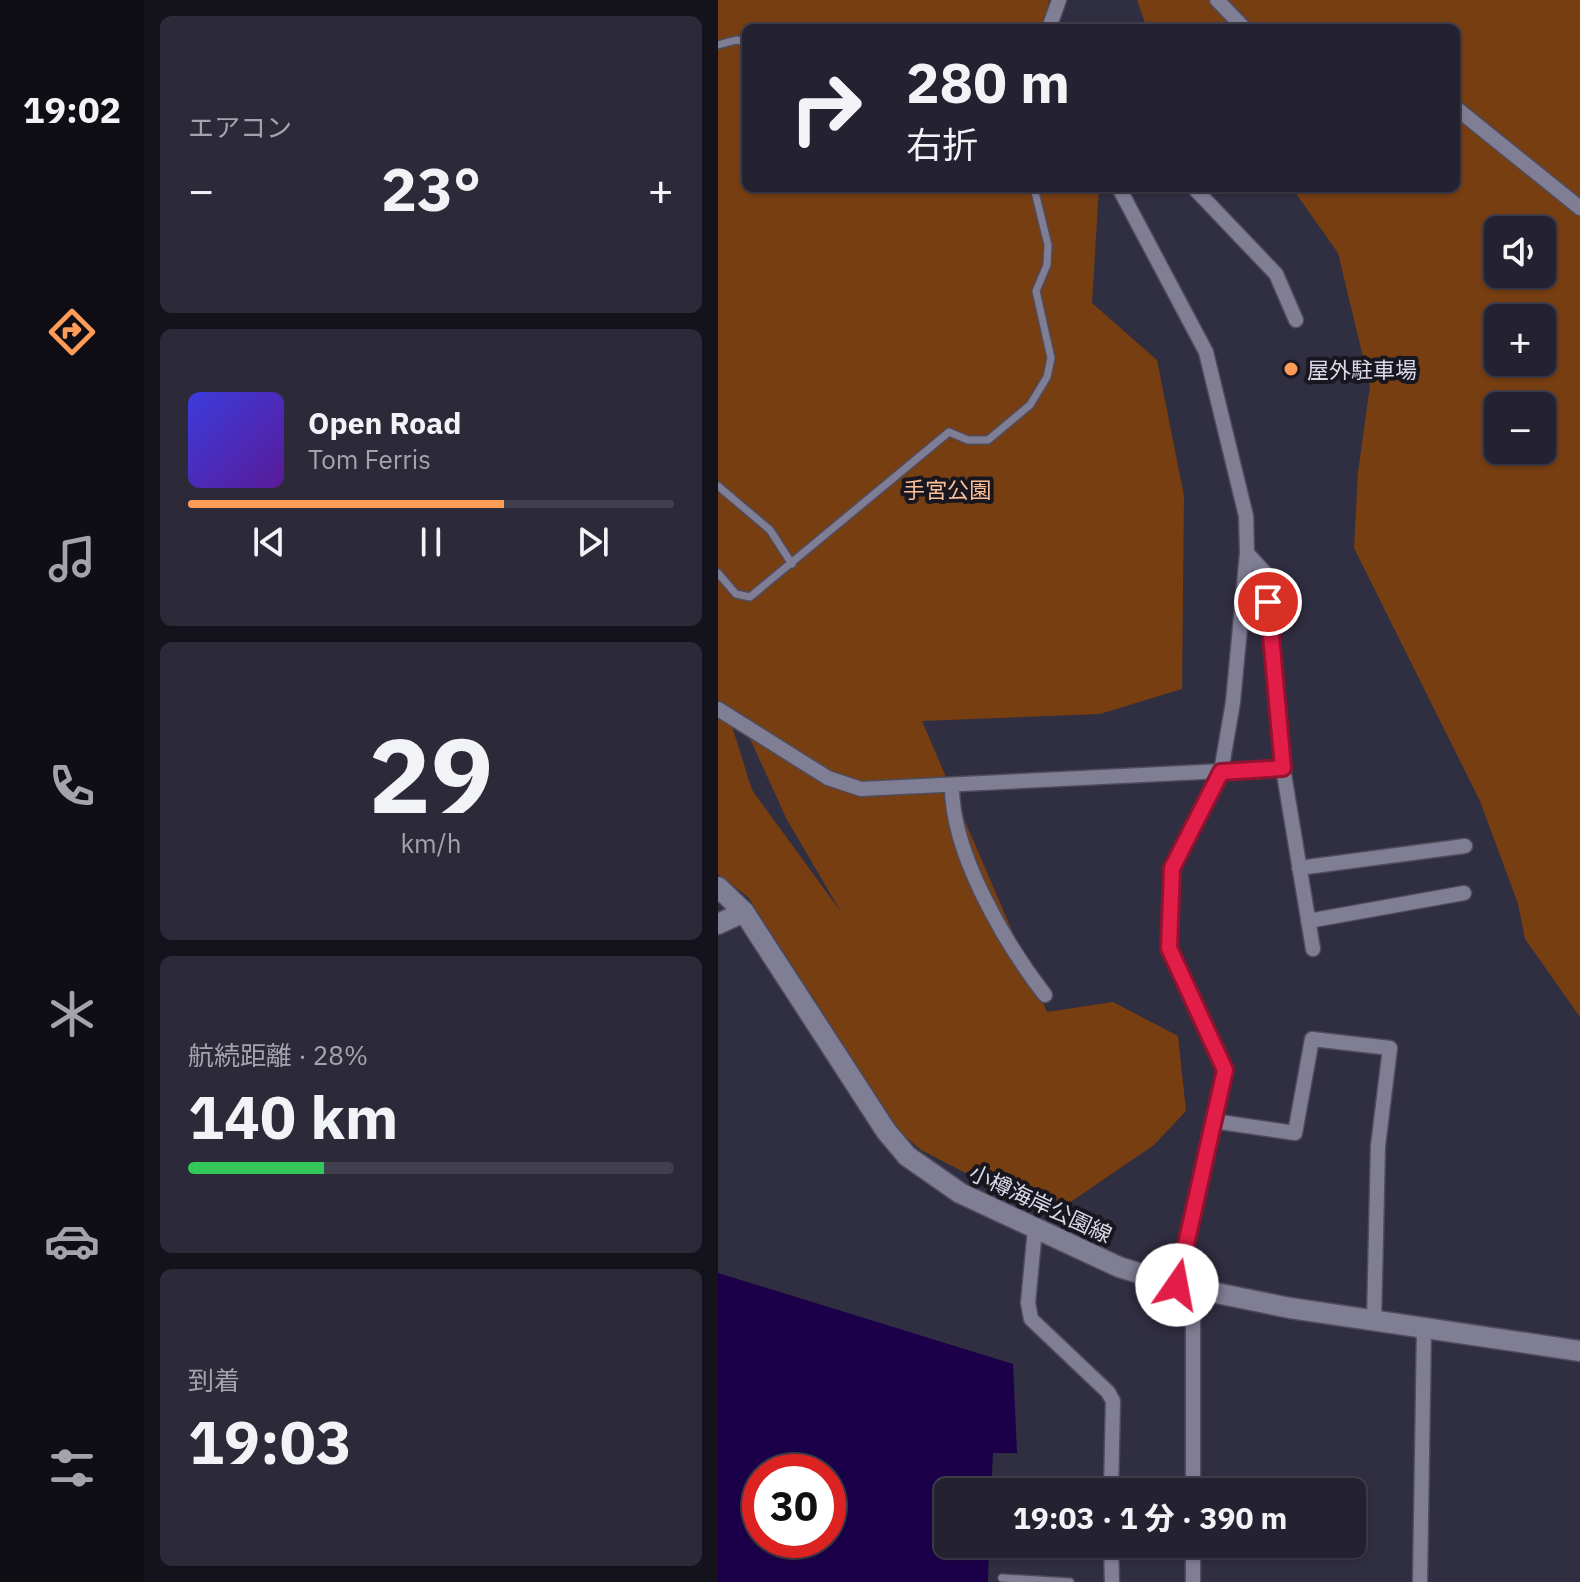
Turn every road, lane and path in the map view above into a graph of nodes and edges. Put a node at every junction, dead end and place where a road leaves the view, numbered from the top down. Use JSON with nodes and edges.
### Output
{"nodes":[{"id":1,"x":1059,"y":0,"type":"edge"},
{"id":2,"x":1220,"y":0,"type":"edge"},
{"id":3,"x":1050,"y":24,"type":"edge"},
{"id":4,"x":1241,"y":24,"type":"edge"},
{"id":5,"x":742,"y":41,"type":"edge"},
{"id":6,"x":718,"y":45,"type":"edge"},
{"id":7,"x":1460,"y":111,"type":"edge"},
{"id":8,"x":1035,"y":192,"type":"edge"},
{"id":9,"x":1121,"y":192,"type":"edge"},
{"id":10,"x":1198,"y":192,"type":"edge"},
{"id":11,"x":1580,"y":208,"type":"edge"},
{"id":12,"x":1296,"y":320,"type":"dead end"},
{"id":13,"x":718,"y":486,"type":"edge"},
{"id":14,"x":1247,"y":553,"type":"junction"},
{"id":15,"x":792,"y":564,"type":"junction"},
{"id":16,"x":718,"y":573,"type":"edge"},
{"id":17,"x":718,"y":709,"type":"edge"},
{"id":18,"x":1283,"y":768,"type":"junction"},
{"id":19,"x":1221,"y":772,"type":"junction"},
{"id":20,"x":952,"y":785,"type":"junction"},
{"id":21,"x":1465,"y":846,"type":"dead end"},
{"id":22,"x":1299,"y":868,"type":"junction"},
{"id":23,"x":718,"y":887,"type":"edge"},
{"id":24,"x":1464,"y":893,"type":"dead end"},
{"id":25,"x":744,"y":912,"type":"junction"},
{"id":26,"x":1308,"y":921,"type":"junction"},
{"id":27,"x":718,"y":924,"type":"edge"},
{"id":28,"x":1313,"y":949,"type":"dead end"},
{"id":29,"x":1045,"y":995,"type":"dead end"},
{"id":30,"x":1213,"y":1121,"type":"junction"},
{"id":31,"x":1035,"y":1229,"type":"junction"},
{"id":32,"x":1185,"y":1287,"type":"junction"},
{"id":33,"x":1374,"y":1321,"type":"junction"},
{"id":34,"x":1424,"y":1329,"type":"junction"},
{"id":35,"x":1580,"y":1351,"type":"edge"},
{"id":36,"x":1111,"y":1478,"type":"edge"},
{"id":37,"x":1192,"y":1478,"type":"edge"},
{"id":38,"x":1111,"y":1558,"type":"edge"},
{"id":39,"x":1193,"y":1558,"type":"edge"},
{"id":40,"x":1002,"y":1578,"type":"dead end"},
{"id":41,"x":1070,"y":1582,"type":"edge"},
{"id":42,"x":1112,"y":1582,"type":"edge"},
{"id":43,"x":1193,"y":1582,"type":"edge"},
{"id":44,"x":1420,"y":1582,"type":"edge"}],
"edges":[{"from":1,"to":3,"type":"street"},
{"from":2,"to":4,"type":"street"},
{"from":5,"to":6,"type":"lane"},
{"from":7,"to":11,"type":"street"},
{"from":8,"to":15,"type":"lane"},
{"from":9,"to":14,"type":"street"},
{"from":10,"to":12,"type":"street"},
{"from":13,"to":15,"type":"lane"},
{"from":14,"to":18,"type":"street"},
{"from":14,"to":19,"type":"street"},
{"from":15,"to":16,"type":"lane"},
{"from":17,"to":20,"type":"street"},
{"from":18,"to":19,"type":"street"},
{"from":18,"to":22,"type":"street"},
{"from":19,"to":20,"type":"street"},
{"from":19,"to":30,"type":"street"},
{"from":20,"to":29,"type":"street"},
{"from":21,"to":22,"type":"street"},
{"from":22,"to":26,"type":"street"},
{"from":23,"to":25,"type":"main road","name":"小樽海岸公園線"},
{"from":24,"to":26,"type":"street"},
{"from":25,"to":27,"type":"main road"},
{"from":25,"to":31,"type":"main road","name":"小樽海岸公園線"},
{"from":26,"to":28,"type":"street"},
{"from":30,"to":32,"type":"street"},
{"from":30,"to":33,"type":"street"},
{"from":31,"to":32,"type":"main road","name":"小樽海岸公園線"},
{"from":31,"to":36,"type":"street"},
{"from":32,"to":33,"type":"main road","name":"小樽海岸公園線"},
{"from":32,"to":37,"type":"street"},
{"from":33,"to":34,"type":"main road","name":"小樽海岸公園線"},
{"from":34,"to":35,"type":"main road","name":"小樽海岸公園線"},
{"from":34,"to":44,"type":"street"},
{"from":38,"to":42,"type":"street"},
{"from":39,"to":43,"type":"street"},
{"from":40,"to":41,"type":"lane"}]}
